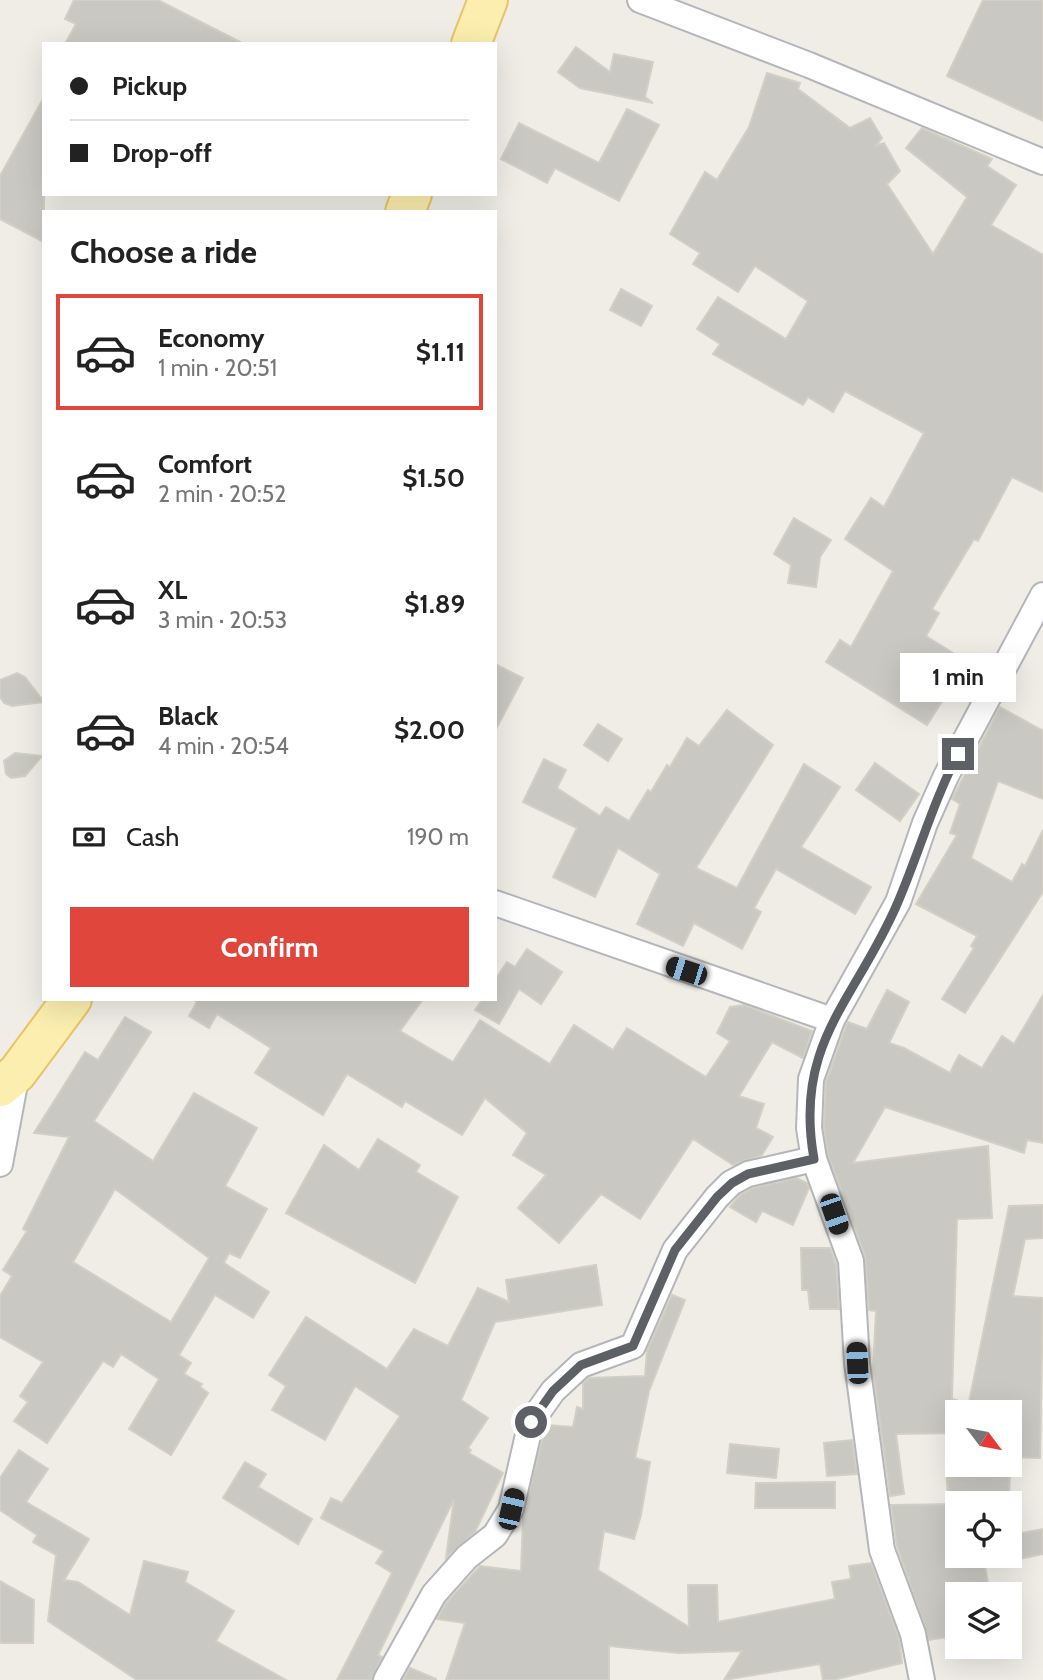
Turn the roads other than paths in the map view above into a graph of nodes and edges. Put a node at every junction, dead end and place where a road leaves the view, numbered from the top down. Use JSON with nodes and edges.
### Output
{"nodes":[{"id":1,"x":488,"y":0,"type":"edge"},
{"id":2,"x":640,"y":0,"type":"edge"},
{"id":3,"x":472,"y":42,"type":"edge"},
{"id":4,"x":1043,"y":162,"type":"edge"},
{"id":5,"x":1043,"y":595,"type":"edge"},
{"id":6,"x":497,"y":904,"type":"edge"},
{"id":7,"x":70,"y":1001,"type":"edge"},
{"id":8,"x":832,"y":1020,"type":"junction"},
{"id":9,"x":8,"y":1080,"type":"edge"},
{"id":10,"x":814,"y":1159,"type":"junction"},
{"id":11,"x":0,"y":1164,"type":"edge"},
{"id":12,"x":386,"y":1680,"type":"edge"},
{"id":13,"x":922,"y":1680,"type":"edge"}],
"edges":[{"from":1,"to":3,"type":"main road"},
{"from":2,"to":4,"type":"street"},
{"from":5,"to":8,"type":"street"},
{"from":6,"to":8,"type":"street"},
{"from":7,"to":9,"type":"main road"},
{"from":8,"to":10,"type":"street"},
{"from":9,"to":11,"type":"street"},
{"from":10,"to":12,"type":"street"},
{"from":10,"to":13,"type":"street"}]}
